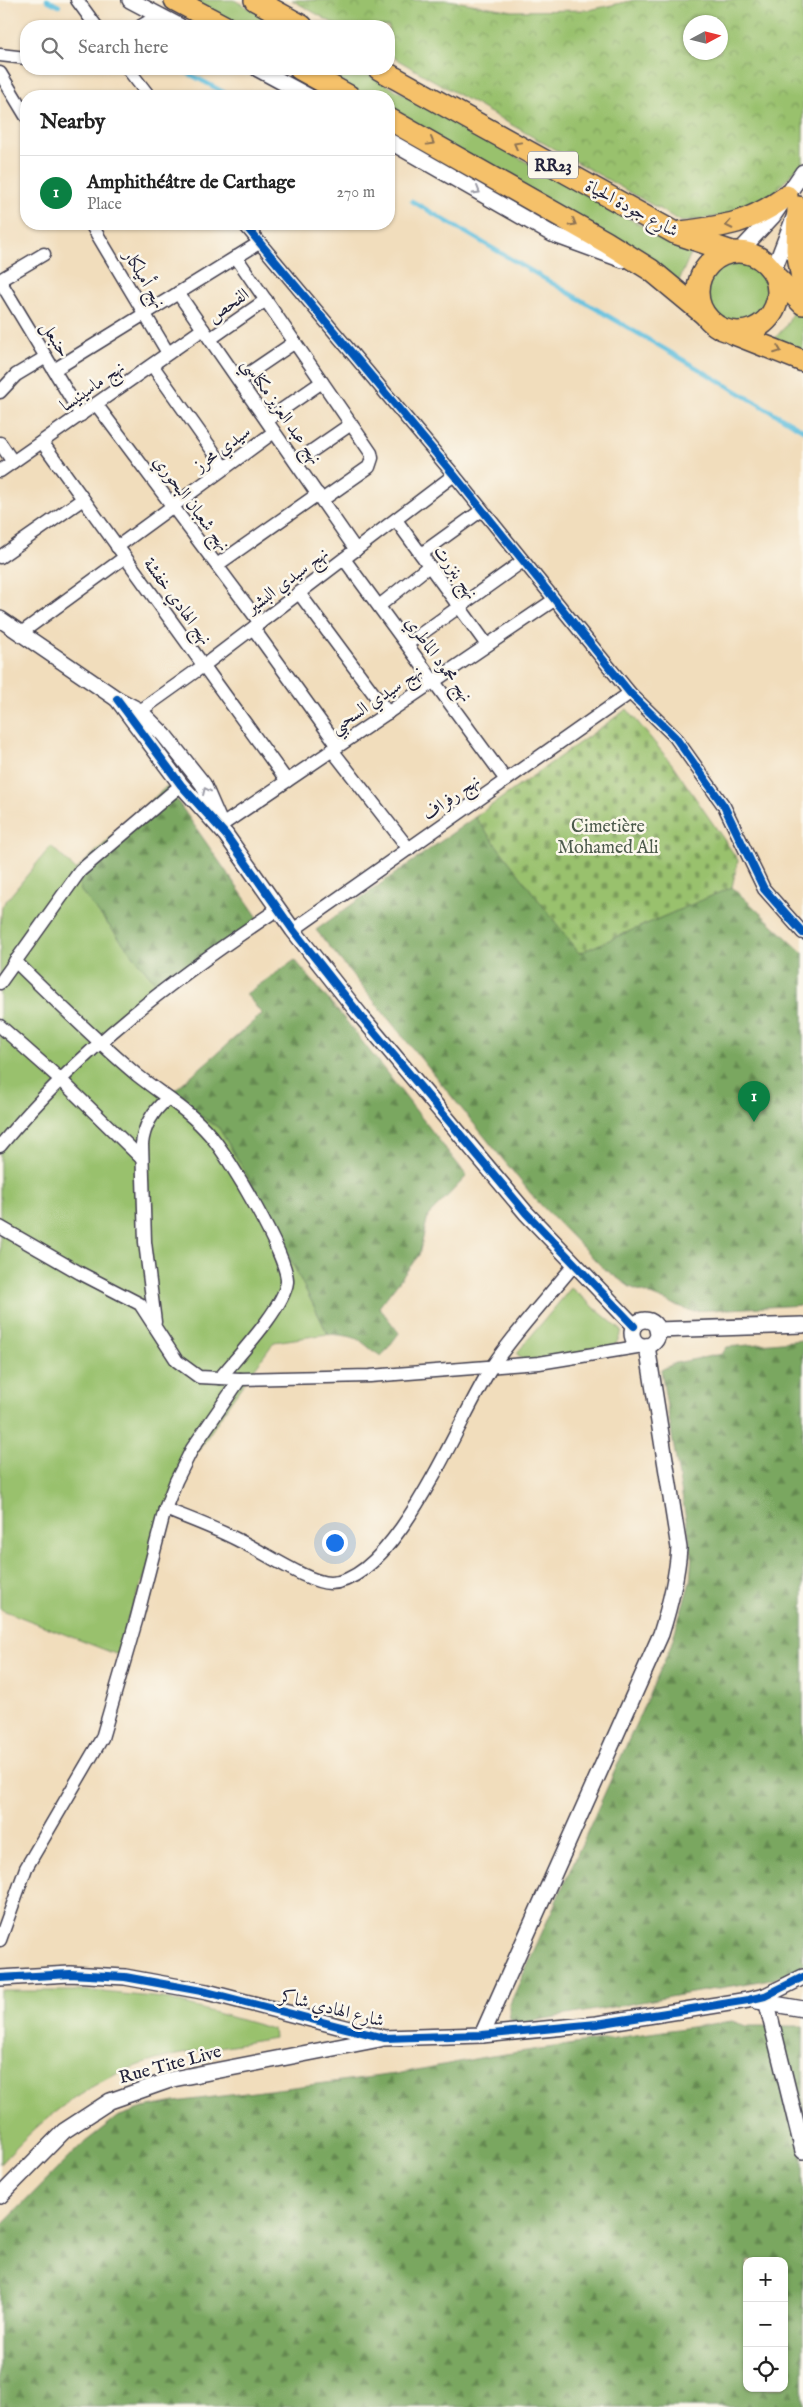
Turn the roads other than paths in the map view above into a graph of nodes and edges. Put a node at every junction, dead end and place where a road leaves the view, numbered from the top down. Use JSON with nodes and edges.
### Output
{"nodes":[{"id":1,"x":76,"y":0,"type":"edge"},
{"id":2,"x":130,"y":0,"type":"edge"},
{"id":3,"x":175,"y":0,"type":"edge"},
{"id":4,"x":255,"y":0,"type":"edge"},
{"id":5,"x":160,"y":16,"type":"junction"},
{"id":6,"x":91,"y":20,"type":"edge"},
{"id":7,"x":152,"y":20,"type":"edge"},
{"id":8,"x":168,"y":20,"type":"edge"},
{"id":9,"x":213,"y":20,"type":"edge"},
{"id":10,"x":291,"y":20,"type":"edge"},
{"id":11,"x":0,"y":55,"type":"edge"},
{"id":12,"x":20,"y":57,"type":"edge"},
{"id":13,"x":0,"y":73,"type":"edge"},
{"id":14,"x":133,"y":75,"type":"edge"},
{"id":15,"x":269,"y":75,"type":"edge"},
{"id":16,"x":311,"y":75,"type":"edge"},
{"id":17,"x":390,"y":75,"type":"edge"},
{"id":18,"x":144,"y":90,"type":"edge"},
{"id":19,"x":297,"y":90,"type":"edge"},
{"id":20,"x":338,"y":90,"type":"edge"},
{"id":21,"x":20,"y":106,"type":"edge"},
{"id":22,"x":395,"y":121,"type":"edge"},
{"id":23,"x":395,"y":144,"type":"edge"},
{"id":24,"x":803,"y":172,"type":"edge"},
{"id":25,"x":796,"y":201,"type":"edge"},
{"id":26,"x":95,"y":230,"type":"edge"},
{"id":27,"x":249,"y":230,"type":"edge"},
{"id":28,"x":675,"y":233,"type":"junction"},
{"id":29,"x":259,"y":243,"type":"junction"},
{"id":30,"x":736,"y":252,"type":"junction"},
{"id":31,"x":44,"y":254,"type":"dead end"},
{"id":32,"x":236,"y":257,"type":"junction"},
{"id":33,"x":651,"y":270,"type":"junction"},
{"id":34,"x":774,"y":274,"type":"junction"},
{"id":35,"x":0,"y":280,"type":"edge"},
{"id":36,"x":803,"y":284,"type":"edge"},
{"id":37,"x":178,"y":293,"type":"junction"},
{"id":38,"x":266,"y":300,"type":"junction"},
{"id":39,"x":803,"y":304,"type":"edge"},
{"id":40,"x":145,"y":314,"type":"junction"},
{"id":41,"x":712,"y":321,"type":"junction"},
{"id":42,"x":207,"y":334,"type":"junction"},
{"id":43,"x":294,"y":342,"type":"junction"},
{"id":44,"x":168,"y":353,"type":"junction"},
{"id":45,"x":46,"y":357,"type":"junction"},
{"id":46,"x":803,"y":362,"type":"edge"},
{"id":47,"x":152,"y":365,"type":"junction"},
{"id":48,"x":54,"y":370,"type":"junction"},
{"id":49,"x":16,"y":375,"type":"junction"},
{"id":50,"x":0,"y":376,"type":"edge"},
{"id":51,"x":239,"y":380,"type":"junction"},
{"id":52,"x":322,"y":382,"type":"junction"},
{"id":53,"x":0,"y":392,"type":"edge"},
{"id":54,"x":96,"y":404,"type":"junction"},
{"id":55,"x":81,"y":415,"type":"junction"},
{"id":56,"x":267,"y":420,"type":"junction"},
{"id":57,"x":351,"y":424,"type":"junction"},
{"id":58,"x":274,"y":432,"type":"junction"},
{"id":59,"x":42,"y":442,"type":"junction"},
{"id":60,"x":0,"y":443,"type":"edge"},
{"id":61,"x":13,"y":462,"type":"junction"},
{"id":62,"x":296,"y":462,"type":"junction"},
{"id":63,"x":225,"y":468,"type":"junction"},
{"id":64,"x":0,"y":472,"type":"edge"},
{"id":65,"x":454,"y":476,"type":"junction"},
{"id":66,"x":320,"y":497,"type":"junction"},
{"id":67,"x":83,"y":500,"type":"junction"},
{"id":68,"x":173,"y":506,"type":"junction"},
{"id":69,"x":482,"y":510,"type":"junction"},
{"id":70,"x":396,"y":520,"type":"junction"},
{"id":71,"x":356,"y":550,"type":"junction"},
{"id":72,"x":121,"y":552,"type":"junction"},
{"id":73,"x":421,"y":554,"type":"junction"},
{"id":74,"x":0,"y":557,"type":"edge"},
{"id":75,"x":344,"y":559,"type":"junction"},
{"id":76,"x":522,"y":561,"type":"junction"},
{"id":77,"x":216,"y":565,"type":"junction"},
{"id":78,"x":429,"y":566,"type":"junction"},
{"id":79,"x":299,"y":593,"type":"junction"},
{"id":80,"x":554,"y":600,"type":"junction"},
{"id":81,"x":379,"y":606,"type":"junction"},
{"id":82,"x":459,"y":607,"type":"junction"},
{"id":83,"x":0,"y":619,"type":"edge"},
{"id":84,"x":256,"y":626,"type":"junction"},
{"id":85,"x":20,"y":633,"type":"junction"},
{"id":86,"x":407,"y":644,"type":"junction"},
{"id":87,"x":487,"y":645,"type":"junction"},
{"id":88,"x":203,"y":666,"type":"junction"},
{"id":89,"x":434,"y":681,"type":"junction"},
{"id":90,"x":630,"y":693,"type":"junction"},
{"id":91,"x":117,"y":699,"type":"junction"},
{"id":92,"x":140,"y":711,"type":"junction"},
{"id":93,"x":388,"y":713,"type":"junction"},
{"id":94,"x":335,"y":748,"type":"junction"},
{"id":95,"x":506,"y":780,"type":"junction"},
{"id":96,"x":287,"y":781,"type":"junction"},
{"id":97,"x":181,"y":785,"type":"junction"},
{"id":98,"x":222,"y":829,"type":"junction"},
{"id":99,"x":409,"y":849,"type":"junction"},
{"id":100,"x":278,"y":909,"type":"junction"},
{"id":101,"x":293,"y":930,"type":"junction"},
{"id":102,"x":803,"y":933,"type":"edge"},
{"id":103,"x":15,"y":961,"type":"junction"},
{"id":104,"x":0,"y":983,"type":"edge"},
{"id":105,"x":0,"y":1026,"type":"edge"},
{"id":106,"x":99,"y":1042,"type":"junction"},
{"id":107,"x":60,"y":1079,"type":"junction"},
{"id":108,"x":168,"y":1099,"type":"junction"},
{"id":109,"x":0,"y":1146,"type":"edge"},
{"id":110,"x":141,"y":1158,"type":"junction"},
{"id":111,"x":0,"y":1227,"type":"edge"},
{"id":112,"x":574,"y":1265,"type":"junction"},
{"id":113,"x":155,"y":1325,"type":"junction"},
{"id":114,"x":803,"y":1325,"type":"edge"},
{"id":115,"x":634,"y":1326,"type":"junction"},
{"id":116,"x":657,"y":1330,"type":"junction"},
{"id":117,"x":645,"y":1346,"type":"junction"},
{"id":118,"x":493,"y":1365,"type":"junction"},
{"id":119,"x":220,"y":1378,"type":"junction"},
{"id":120,"x":240,"y":1379,"type":"junction"},
{"id":121,"x":165,"y":1509,"type":"junction"},
{"id":122,"x":0,"y":1940,"type":"edge"},
{"id":123,"x":803,"y":1977,"type":"edge"},
{"id":124,"x":0,"y":1978,"type":"edge"},
{"id":125,"x":765,"y":1998,"type":"junction"},
{"id":126,"x":803,"y":2008,"type":"edge"},
{"id":127,"x":482,"y":2035,"type":"junction"},
{"id":128,"x":384,"y":2038,"type":"junction"},
{"id":129,"x":803,"y":2150,"type":"edge"},
{"id":130,"x":0,"y":2196,"type":"edge"}],
"edges":[{"from":1,"to":6,"type":"street"},
{"from":2,"to":5,"type":"street"},
{"from":3,"to":9,"type":"highway"},
{"from":4,"to":10,"type":"highway"},
{"from":5,"to":7,"type":"street"},
{"from":5,"to":8,"type":"street"},
{"from":11,"to":12,"type":"street"},
{"from":13,"to":21,"type":"street"},
{"from":14,"to":18,"type":"street"},
{"from":15,"to":19,"type":"street"},
{"from":16,"to":20,"type":"highway"},
{"from":28,"to":17,"type":"highway","name":"شارع جودة الحياة","number":"RR23","one_way":true},
{"from":22,"to":33,"type":"highway","number":"RR23","one_way":true},
{"from":23,"to":33,"type":"street","one_way":true},
{"from":24,"to":25,"type":"street"},
{"from":25,"to":28,"type":"highway","one_way":true},
{"from":25,"to":30,"type":"street"},
{"from":25,"to":34,"type":"street"},
{"from":25,"to":36,"type":"highway"},
{"from":26,"to":40,"type":"street","name":"نهج أميلكار"},
{"from":27,"to":29,"type":"street"},
{"from":28,"to":30,"type":"highway","name":"شارع جودة الحياة","number":"RR23"},
{"from":29,"to":32,"type":"street"},
{"from":29,"to":65,"type":"street"},
{"from":30,"to":34,"type":"highway","name":"شارع جودة الحياة","number":"RR23"},
{"from":30,"to":41,"type":"highway"},
{"from":31,"to":35,"type":"street"},
{"from":32,"to":37,"type":"street"},
{"from":32,"to":38,"type":"street"},
{"from":33,"to":41,"type":"highway","number":"RR23"},
{"from":34,"to":39,"type":"highway","name":"شارع جودة الحياة","number":"RR23"},
{"from":34,"to":41,"type":"highway"},
{"from":35,"to":45,"type":"street","name":"حنبعل"},
{"from":37,"to":40,"type":"street"},
{"from":37,"to":42,"type":"street","name":"نهج عبد العزيز مكناسي"},
{"from":38,"to":42,"type":"street","name":"الفحص"},
{"from":38,"to":43,"type":"street"},
{"from":40,"to":44,"type":"street","name":"نهج أميلكار"},
{"from":40,"to":48,"type":"street"},
{"from":41,"to":46,"type":"highway","number":"RR23","one_way":true},
{"from":42,"to":44,"type":"street","name":"نهج ماسينيسا"},
{"from":42,"to":51,"type":"street","name":"نهج عبد العزيز مكناسي"},
{"from":43,"to":51,"type":"street"},
{"from":43,"to":52,"type":"street"},
{"from":44,"to":47,"type":"street","name":"نهج ماسينيسا"},
{"from":45,"to":48,"type":"street","name":"حنبعل"},
{"from":45,"to":49,"type":"street"},
{"from":47,"to":54,"type":"street","name":"نهج ماسينيسا"},
{"from":47,"to":63,"type":"street"},
{"from":48,"to":55,"type":"street","name":"حنبعل"},
{"from":49,"to":50,"type":"street"},
{"from":49,"to":53,"type":"street"},
{"from":51,"to":56,"type":"street","name":"نهج عبد العزيز مكناسي"},
{"from":52,"to":56,"type":"street"},
{"from":52,"to":57,"type":"street"},
{"from":54,"to":55,"type":"street","name":"نهج ماسينيسا"},
{"from":54,"to":68,"type":"street","name":"نهج شعبان البحوري"},
{"from":55,"to":59,"type":"street","name":"نهج ماسينيسا"},
{"from":56,"to":58,"type":"street","name":"نهج عبد العزيز مكناسي"},
{"from":57,"to":62,"type":"street"},
{"from":57,"to":66,"type":"street"},
{"from":58,"to":62,"type":"street","name":"نهج عبد العزيز مكناسي"},
{"from":58,"to":63,"type":"street","name":"سيدي محرز"},
{"from":59,"to":61,"type":"street","name":"نهج ماسينيسا"},
{"from":59,"to":67,"type":"street","name":"نهج الهادي خفشة"},
{"from":60,"to":61,"type":"street"},
{"from":61,"to":64,"type":"street","name":"نهج ماسينيسا"},
{"from":62,"to":66,"type":"street","name":"نهج عبد العزيز مكناسي"},
{"from":63,"to":68,"type":"street","name":"سيدي محرز"},
{"from":65,"to":69,"type":"street"},
{"from":65,"to":70,"type":"street","name":"نهج سيدي البشير"},
{"from":66,"to":71,"type":"street","name":"نهج عبد العزيز مكناسي"},
{"from":66,"to":77,"type":"street"},
{"from":67,"to":72,"type":"street","name":"نهج الهادي خفشة"},
{"from":67,"to":74,"type":"street"},
{"from":68,"to":72,"type":"street","name":"سيدي محرز"},
{"from":68,"to":77,"type":"street","name":"نهج شعبان البحوري"},
{"from":69,"to":73,"type":"street"},
{"from":69,"to":76,"type":"street"},
{"from":70,"to":71,"type":"street","name":"نهج سيدي البشير"},
{"from":70,"to":73,"type":"street","name":"نهج بنزرت"},
{"from":71,"to":75,"type":"street","name":"نهج سيدي البشير"},
{"from":72,"to":85,"type":"street","name":"سيدي محرز"},
{"from":72,"to":88,"type":"street","name":"نهج الهادي خفشة"},
{"from":73,"to":78,"type":"street","name":"نهج بنزرت"},
{"from":75,"to":79,"type":"street","name":"نهج سيدي البشير"},
{"from":75,"to":81,"type":"street","name":"نهج محمود الماطري"},
{"from":76,"to":80,"type":"street"},
{"from":76,"to":82,"type":"street"},
{"from":77,"to":84,"type":"street","name":"نهج شعبان البحوري"},
{"from":78,"to":81,"type":"street"},
{"from":78,"to":82,"type":"street","name":"نهج بنزرت"},
{"from":79,"to":84,"type":"street","name":"نهج سيدي البشير"},
{"from":79,"to":93,"type":"street"},
{"from":80,"to":87,"type":"street","name":"نهج سيدي السحبي"},
{"from":80,"to":90,"type":"street"},
{"from":81,"to":86,"type":"street","name":"نهج محمود الماطري"},
{"from":82,"to":86,"type":"street"},
{"from":82,"to":87,"type":"street","name":"نهج بنزرت"},
{"from":83,"to":85,"type":"street"},
{"from":84,"to":88,"type":"street","name":"نهج سيدي البشير"},
{"from":84,"to":94,"type":"street","name":"نهج شعبان البحوري"},
{"from":85,"to":91,"type":"street"},
{"from":86,"to":89,"type":"street","name":"نهج محمود الماطري"},
{"from":87,"to":89,"type":"street","name":"نهج سيدي السحبي"},
{"from":88,"to":92,"type":"street","name":"نهج سيدي البشير"},
{"from":88,"to":96,"type":"street","name":"نهج الهادي خفشة"},
{"from":89,"to":93,"type":"street","name":"نهج سيدي السحبي"},
{"from":89,"to":95,"type":"street","name":"نهج محمود الماطري"},
{"from":90,"to":95,"type":"street","name":"نهج رفراف"},
{"from":90,"to":102,"type":"street"},
{"from":91,"to":92,"type":"street"},
{"from":91,"to":97,"type":"street"},
{"from":98,"to":92,"type":"street","one_way":true},
{"from":93,"to":94,"type":"street","name":"نهج سيدي السحبي"},
{"from":94,"to":96,"type":"street","name":"نهج سيدي السحبي"},
{"from":94,"to":99,"type":"street","name":"نهج شعبان البحوري"},
{"from":95,"to":99,"type":"street","name":"نهج رفراف"},
{"from":96,"to":98,"type":"street","name":"نهج سيدي السحبي"},
{"from":97,"to":98,"type":"street"},
{"from":97,"to":103,"type":"street"},
{"from":98,"to":100,"type":"street"},
{"from":99,"to":101,"type":"street","name":"نهج رفراف"},
{"from":100,"to":101,"type":"street"},
{"from":100,"to":106,"type":"street"},
{"from":101,"to":112,"type":"street"},
{"from":103,"to":104,"type":"street"},
{"from":103,"to":106,"type":"street"},
{"from":105,"to":107,"type":"street"},
{"from":106,"to":107,"type":"street"},
{"from":106,"to":108,"type":"street"},
{"from":107,"to":109,"type":"street"},
{"from":107,"to":110,"type":"street"},
{"from":108,"to":110,"type":"street"},
{"from":108,"to":119,"type":"street"},
{"from":110,"to":113,"type":"street"},
{"from":111,"to":113,"type":"street"},
{"from":112,"to":115,"type":"street"},
{"from":112,"to":118,"type":"street"},
{"from":113,"to":119,"type":"street"},
{"from":114,"to":116,"type":"street"},
{"from":115,"to":116,"type":"street"},
{"from":115,"to":117,"type":"street"},
{"from":116,"to":117,"type":"street"},
{"from":117,"to":118,"type":"street"},
{"from":117,"to":127,"type":"street"},
{"from":118,"to":120,"type":"street"},
{"from":118,"to":121,"type":"street"},
{"from":119,"to":120,"type":"street"},
{"from":120,"to":121,"type":"street"},
{"from":121,"to":122,"type":"street"},
{"from":123,"to":125,"type":"street"},
{"from":124,"to":128,"type":"street","name":"شارع الهادي شاكر"},
{"from":125,"to":126,"type":"street"},
{"from":125,"to":127,"type":"street","name":"شارع الهادي شاكر"},
{"from":125,"to":129,"type":"street"},
{"from":127,"to":128,"type":"street","name":"شارع الهادي شاكر"},
{"from":128,"to":130,"type":"street","name":"Rue Tite Live"}]}
